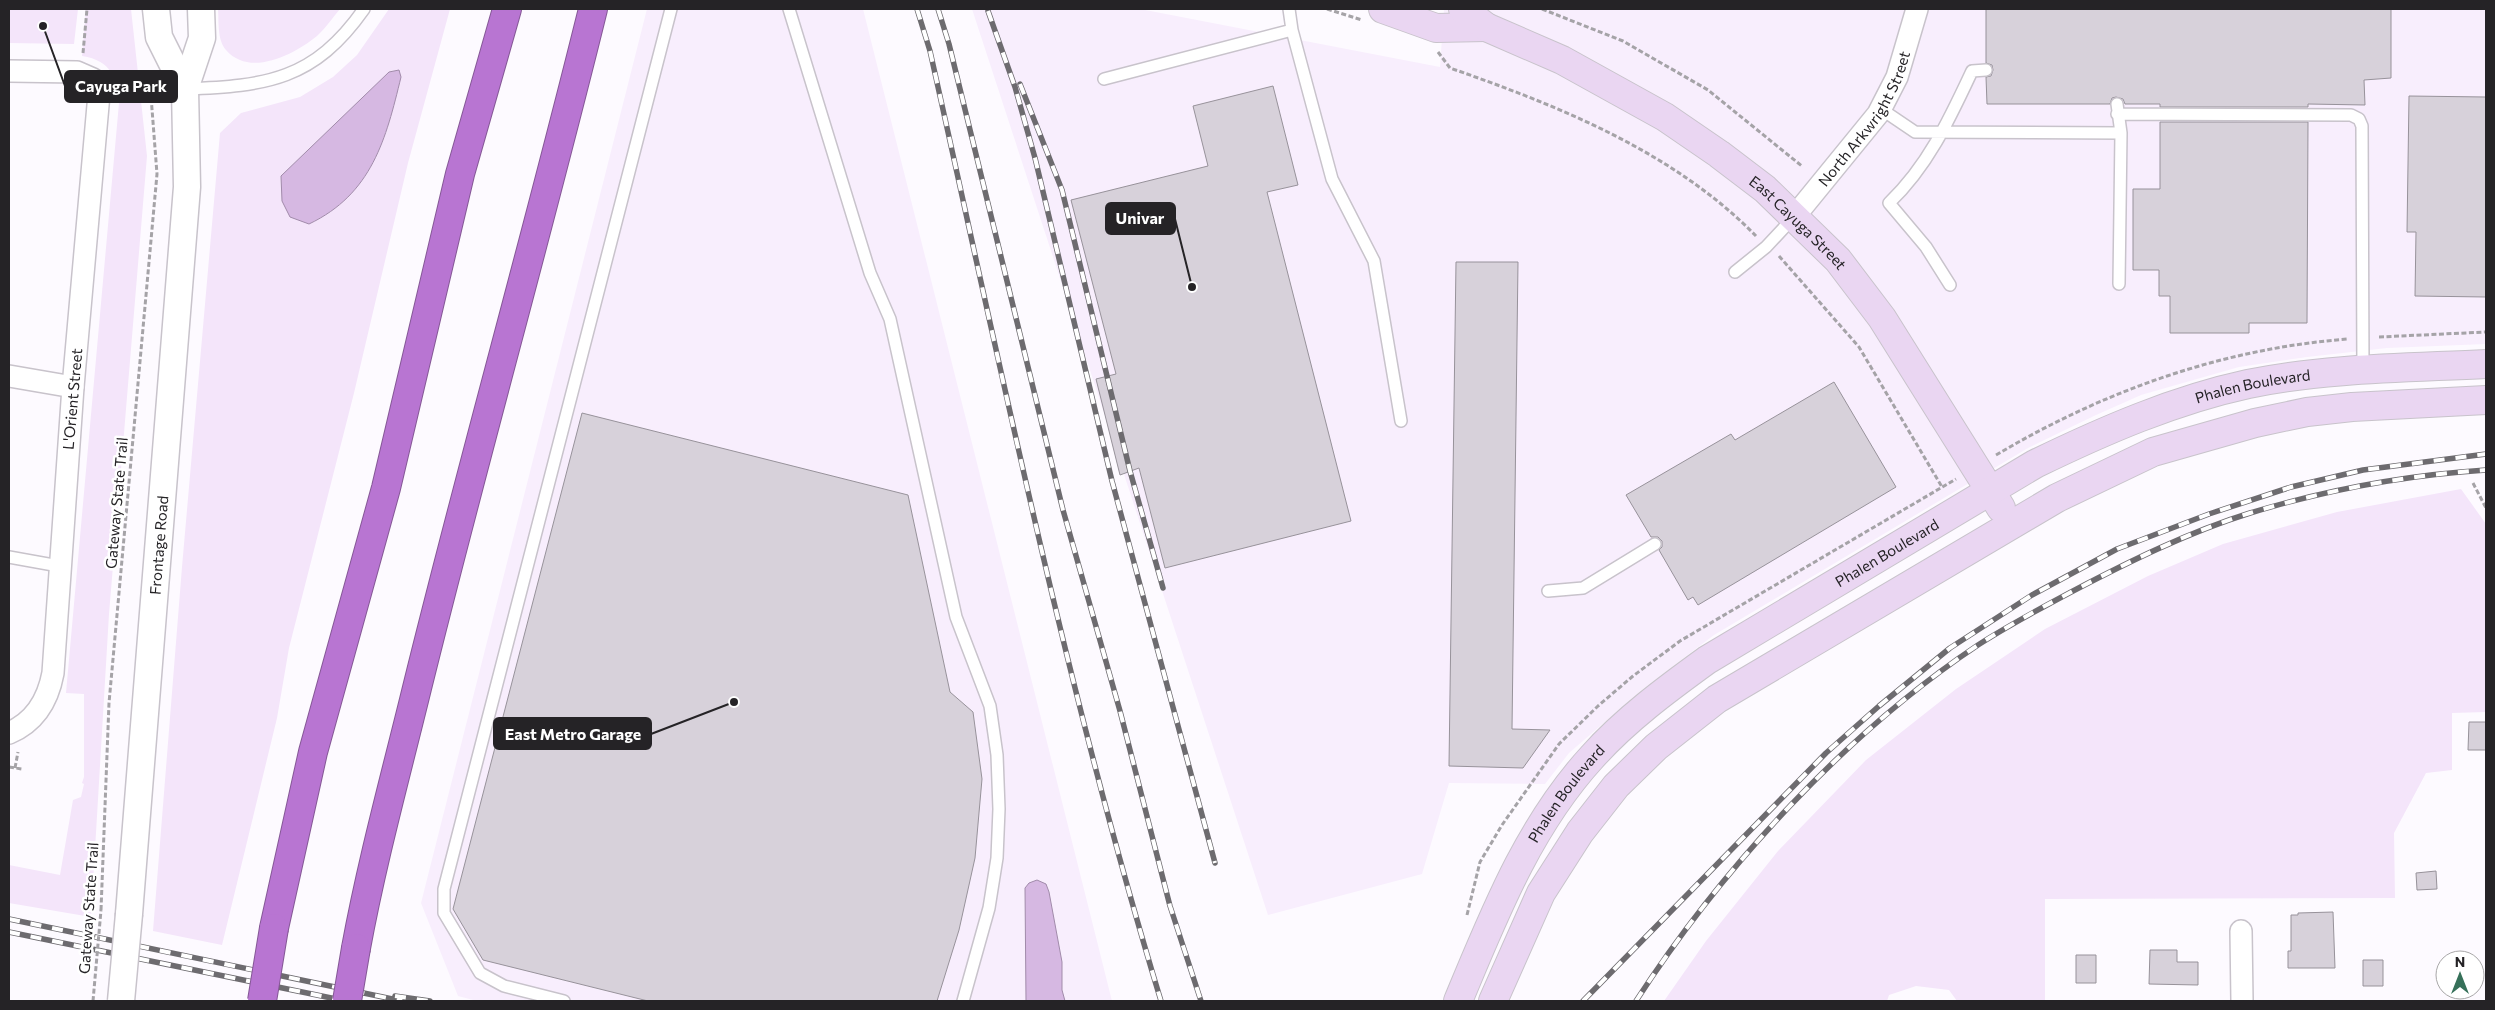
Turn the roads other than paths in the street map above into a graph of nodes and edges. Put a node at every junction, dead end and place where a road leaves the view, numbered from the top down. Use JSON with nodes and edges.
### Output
{"nodes":[{"id":1,"x":156,"y":9,"type":"edge"},
{"id":2,"x":201,"y":9,"type":"edge"},
{"id":3,"x":364,"y":9,"type":"edge"},
{"id":4,"x":507,"y":9,"type":"edge"},
{"id":5,"x":593,"y":9,"type":"edge"},
{"id":6,"x":671,"y":9,"type":"edge"},
{"id":7,"x":789,"y":9,"type":"edge"},
{"id":8,"x":1289,"y":9,"type":"edge"},
{"id":9,"x":1383,"y":9,"type":"edge"},
{"id":10,"x":1464,"y":9,"type":"edge"},
{"id":11,"x":1916,"y":9,"type":"edge"},
{"id":12,"x":1486,"y":18,"type":"edge"},
{"id":13,"x":1292,"y":30,"type":"junction"},
{"id":14,"x":1986,"y":70,"type":"dead end"},
{"id":15,"x":9,"y":71,"type":"edge"},
{"id":16,"x":1104,"y":79,"type":"dead end"},
{"id":17,"x":185,"y":89,"type":"junction"},
{"id":18,"x":1881,"y":109,"type":"junction"},
{"id":19,"x":1943,"y":133,"type":"junction"},
{"id":20,"x":2121,"y":133,"type":"junction"},
{"id":21,"x":1794,"y":217,"type":"junction"},
{"id":22,"x":1735,"y":272,"type":"dead end"},
{"id":23,"x":2119,"y":284,"type":"dead end"},
{"id":24,"x":1950,"y":285,"type":"dead end"},
{"id":25,"x":2486,"y":364,"type":"edge"},
{"id":26,"x":2363,"y":370,"type":"junction"},
{"id":27,"x":9,"y":376,"type":"edge"},
{"id":28,"x":72,"y":387,"type":"junction"},
{"id":29,"x":2486,"y":400,"type":"edge"},
{"id":30,"x":1401,"y":421,"type":"dead end"},
{"id":31,"x":1991,"y":492,"type":"junction"},
{"id":32,"x":2011,"y":525,"type":"junction"},
{"id":33,"x":1655,"y":544,"type":"dead end"},
{"id":34,"x":9,"y":557,"type":"edge"},
{"id":35,"x":60,"y":566,"type":"junction"},
{"id":36,"x":1548,"y":591,"type":"dead end"},
{"id":37,"x":9,"y":732,"type":"edge"},
{"id":38,"x":2241,"y":931,"type":"dead end"},
{"id":39,"x":121,"y":1001,"type":"edge"},
{"id":40,"x":262,"y":1001,"type":"edge"},
{"id":41,"x":347,"y":1001,"type":"edge"},
{"id":42,"x":564,"y":1001,"type":"edge"},
{"id":43,"x":963,"y":1001,"type":"edge"},
{"id":44,"x":1458,"y":1001,"type":"edge"},
{"id":45,"x":1493,"y":1001,"type":"edge"},
{"id":46,"x":2242,"y":1001,"type":"edge"}],
"edges":[{"from":1,"to":17,"type":"street","name":"Frontage Road"},
{"from":2,"to":17,"type":"street","name":"Frontage Road"},
{"from":3,"to":17,"type":"lane"},
{"from":4,"to":40,"type":"highway","bridge":true},
{"from":5,"to":41,"type":"highway","bridge":true},
{"from":6,"to":42,"type":"lane"},
{"from":7,"to":43,"type":"lane"},
{"from":8,"to":13,"type":"lane"},
{"from":9,"to":12,"type":"main road","name":"East Cayuga Street"},
{"from":10,"to":12,"type":"main road","name":"East Cayuga Street"},
{"from":11,"to":18,"type":"street","name":"North Arkwright Street"},
{"from":12,"to":21,"type":"main road","name":"East Cayuga Street"},
{"from":13,"to":16,"type":"lane"},
{"from":13,"to":30,"type":"lane"},
{"from":14,"to":19,"type":"lane"},
{"from":15,"to":28,"type":"street","name":"L'Orient Street"},
{"from":17,"to":39,"type":"street","name":"Frontage Road","bridge":true},
{"from":18,"to":19,"type":"lane"},
{"from":18,"to":21,"type":"street","name":"North Arkwright Street"},
{"from":19,"to":20,"type":"lane"},
{"from":19,"to":24,"type":"lane"},
{"from":20,"to":23,"type":"lane"},
{"from":20,"to":26,"type":"lane"},
{"from":21,"to":22,"type":"lane"},
{"from":21,"to":31,"type":"main road","name":"East Cayuga Street"},
{"from":25,"to":26,"type":"main road","name":"Phalen Boulevard"},
{"from":26,"to":31,"type":"main road","name":"Phalen Boulevard"},
{"from":27,"to":28,"type":"street"},
{"from":28,"to":35,"type":"street","name":"L'Orient Street"},
{"from":29,"to":32,"type":"main road"},
{"from":31,"to":32,"type":"main road","name":"East Cayuga Street"},
{"from":31,"to":44,"type":"main road","name":"Phalen Boulevard"},
{"from":32,"to":45,"type":"main road"},
{"from":33,"to":36,"type":"lane"},
{"from":34,"to":35,"type":"lane"},
{"from":35,"to":37,"type":"street","name":"L'Orient Street"},
{"from":38,"to":46,"type":"street"}]}
